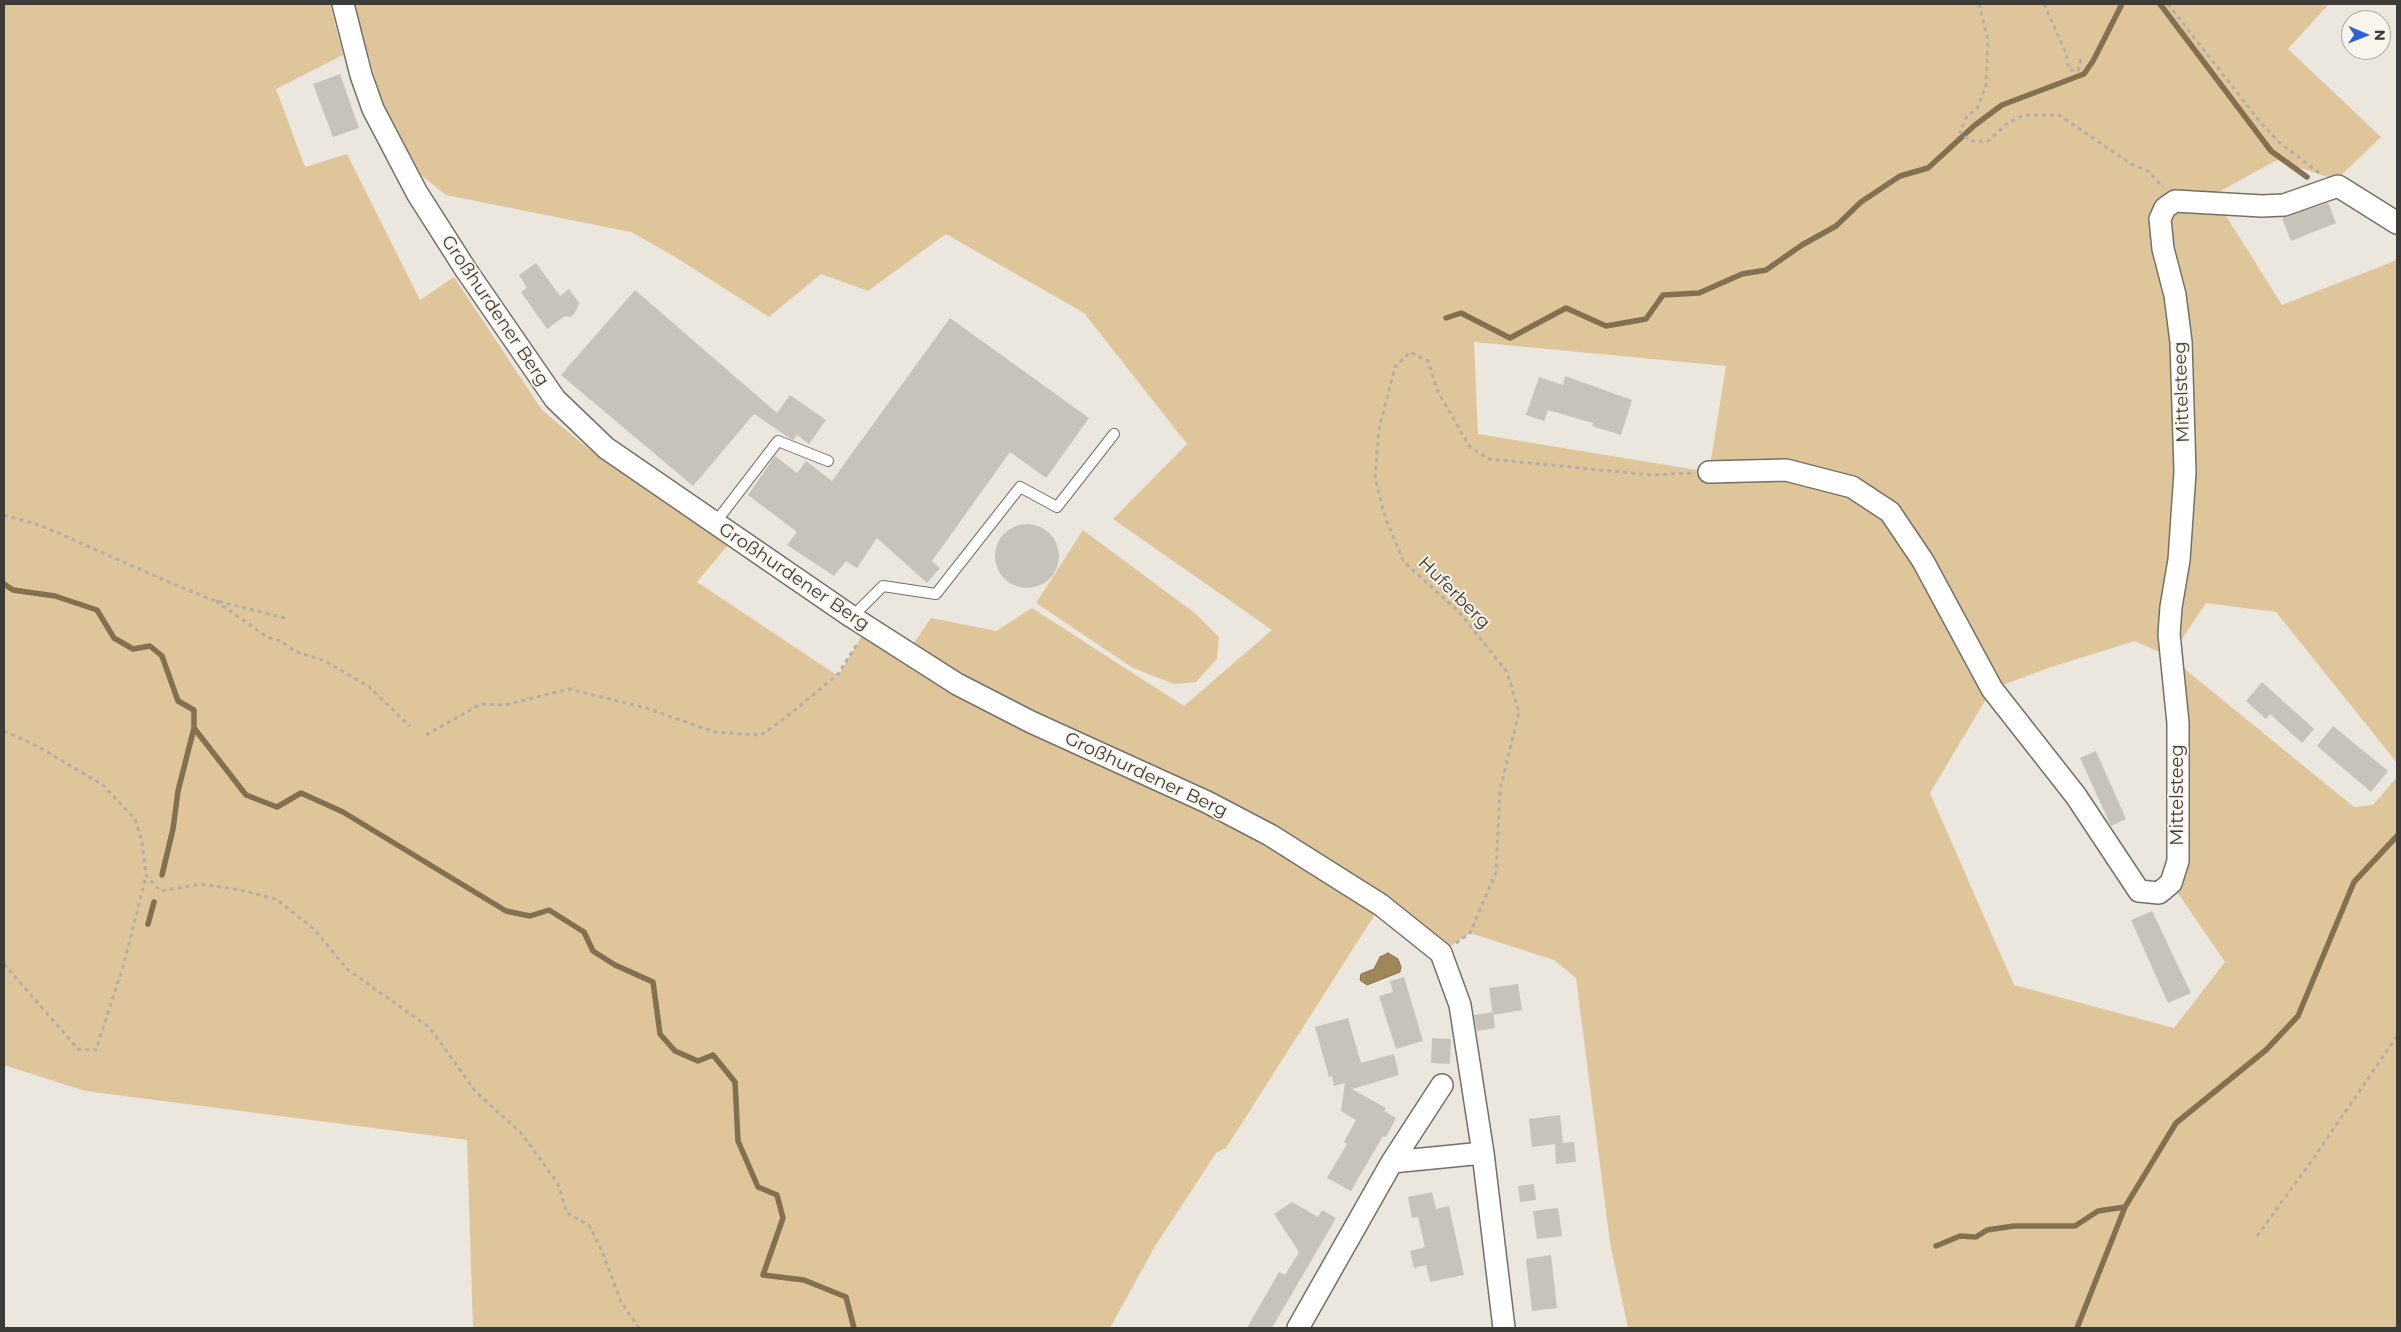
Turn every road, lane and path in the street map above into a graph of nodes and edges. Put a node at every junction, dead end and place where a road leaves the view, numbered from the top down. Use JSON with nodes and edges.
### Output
{"nodes":[{"id":1,"x":343,"y":4,"type":"edge"},
{"id":2,"x":1978,"y":4,"type":"edge"},
{"id":3,"x":2044,"y":4,"type":"edge"},
{"id":4,"x":2168,"y":4,"type":"edge"},
{"id":5,"x":2081,"y":58,"type":"dead end"},
{"id":6,"x":2338,"y":186,"type":"junction"},
{"id":7,"x":2175,"y":201,"type":"junction"},
{"id":8,"x":2397,"y":223,"type":"edge"},
{"id":9,"x":1114,"y":434,"type":"dead end"},
{"id":10,"x":828,"y":461,"type":"dead end"},
{"id":11,"x":1709,"y":472,"type":"joint"},
{"id":12,"x":4,"y":515,"type":"edge"},
{"id":13,"x":715,"y":523,"type":"junction"},
{"id":14,"x":213,"y":600,"type":"junction"},
{"id":15,"x":285,"y":618,"type":"dead end"},
{"id":16,"x":859,"y":622,"type":"junction"},
{"id":17,"x":410,"y":726,"type":"dead end"},
{"id":18,"x":4,"y":731,"type":"edge"},
{"id":19,"x":426,"y":735,"type":"dead end"},
{"id":20,"x":146,"y":875,"type":"junction"},
{"id":21,"x":1441,"y":953,"type":"junction"},
{"id":22,"x":4,"y":964,"type":"edge"},
{"id":23,"x":2397,"y":1036,"type":"edge"},
{"id":24,"x":1442,"y":1085,"type":"dead end"},
{"id":25,"x":1483,"y":1153,"type":"junction"},
{"id":26,"x":1392,"y":1162,"type":"junction"},
{"id":27,"x":2257,"y":1236,"type":"dead end"},
{"id":28,"x":639,"y":1328,"type":"edge"},
{"id":29,"x":1298,"y":1328,"type":"edge"},
{"id":30,"x":1504,"y":1328,"type":"edge"}],
"edges":[{"from":1,"to":13,"type":"street","name":"Großhurdener Berg"},
{"from":2,"to":7,"type":"path"},
{"from":3,"to":5,"type":"path"},
{"from":4,"to":6,"type":"path"},
{"from":6,"to":7,"type":"street"},
{"from":6,"to":8,"type":"street"},
{"from":7,"to":11,"type":"street","name":"Mittelsteeg"},
{"from":9,"to":16,"type":"lane"},
{"from":10,"to":13,"type":"lane"},
{"from":11,"to":21,"type":"path","name":"Huferberg"},
{"from":12,"to":14,"type":"path"},
{"from":13,"to":16,"type":"street","name":"Großhurdener Berg"},
{"from":14,"to":15,"type":"path"},
{"from":14,"to":17,"type":"path"},
{"from":16,"to":19,"type":"path"},
{"from":16,"to":21,"type":"street","name":"Großhurdener Berg"},
{"from":18,"to":20,"type":"path"},
{"from":20,"to":22,"type":"path"},
{"from":20,"to":28,"type":"path"},
{"from":21,"to":25,"type":"street"},
{"from":23,"to":27,"type":"path"},
{"from":24,"to":26,"type":"street"},
{"from":25,"to":26,"type":"street"},
{"from":25,"to":30,"type":"street"},
{"from":26,"to":29,"type":"street"}]}
